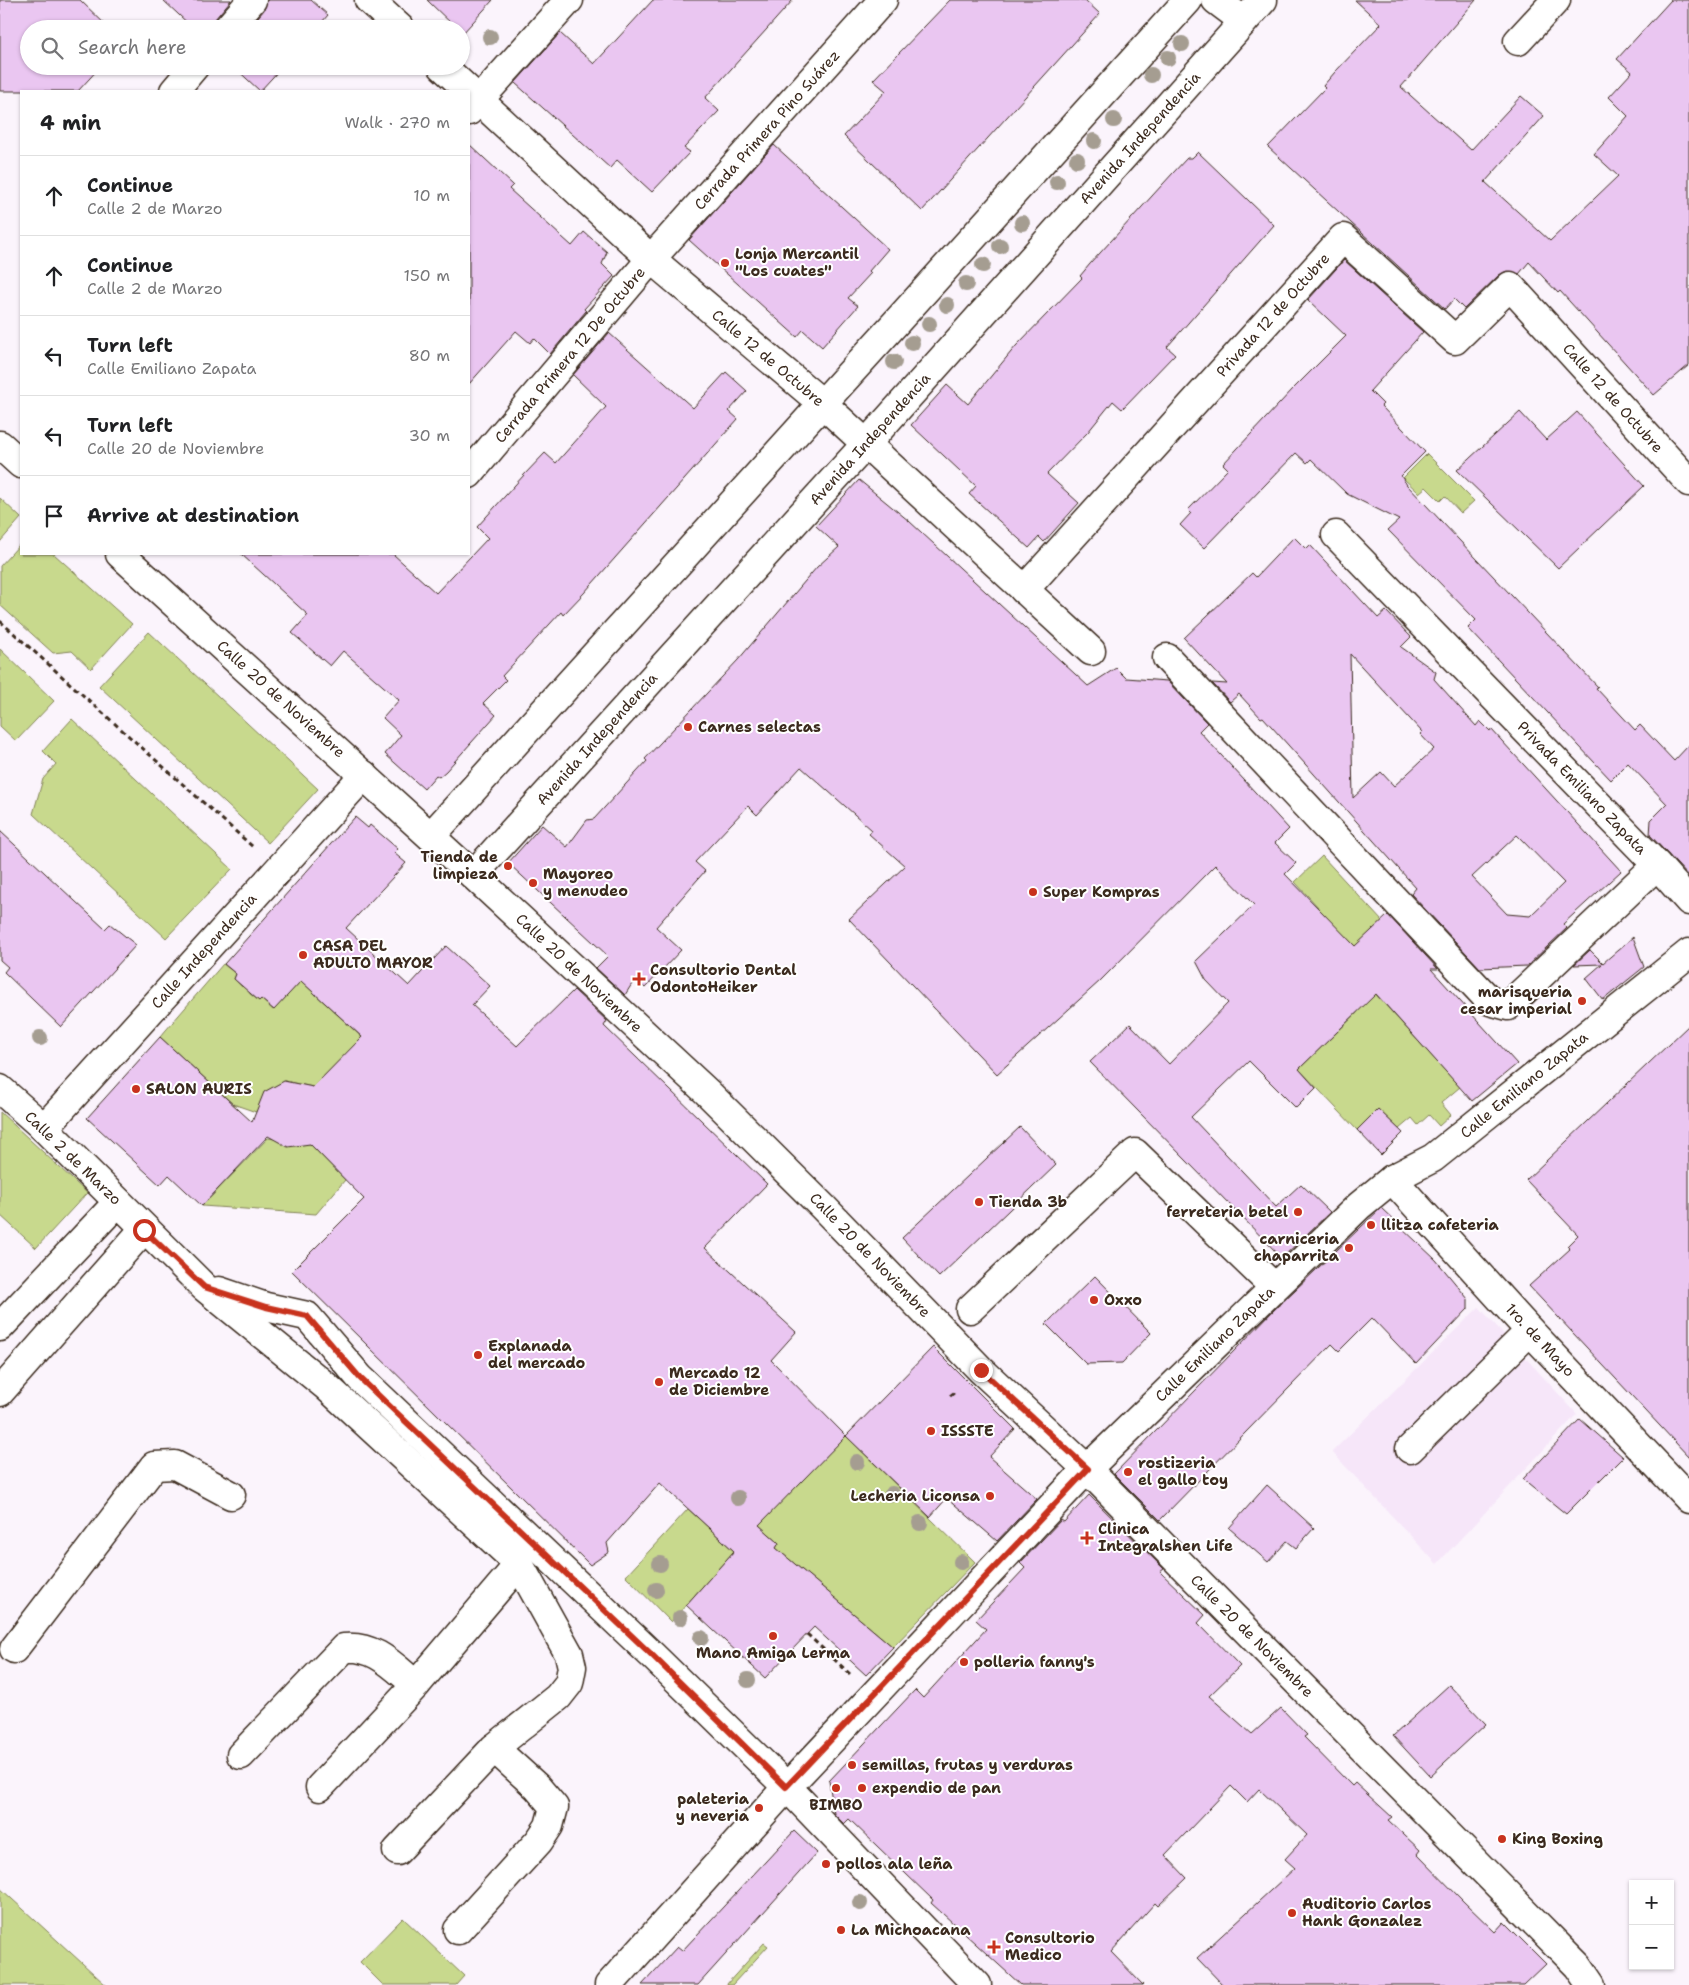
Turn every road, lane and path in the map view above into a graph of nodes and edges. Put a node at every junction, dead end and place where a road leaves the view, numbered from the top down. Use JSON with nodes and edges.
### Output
{"nodes":[{"id":1,"x":252,"y":0,"type":"edge"},
{"id":2,"x":369,"y":0,"type":"edge"},
{"id":3,"x":569,"y":0,"type":"edge"},
{"id":4,"x":883,"y":0,"type":"edge"},
{"id":5,"x":1188,"y":0,"type":"edge"},
{"id":6,"x":1216,"y":0,"type":"edge"},
{"id":7,"x":1263,"y":0,"type":"edge"},
{"id":8,"x":1556,"y":0,"type":"edge"},
{"id":9,"x":235,"y":20,"type":"edge"},
{"id":10,"x":391,"y":20,"type":"edge"},
{"id":11,"x":1244,"y":20,"type":"junction"},
{"id":12,"x":1518,"y":41,"type":"dead end"},
{"id":13,"x":187,"y":75,"type":"edge"},
{"id":14,"x":449,"y":75,"type":"edge"},
{"id":15,"x":175,"y":90,"type":"edge"},
{"id":16,"x":461,"y":90,"type":"edge"},
{"id":17,"x":474,"y":106,"type":"edge"},
{"id":18,"x":652,"y":259,"type":"junction"},
{"id":19,"x":1536,"y":313,"type":"joint"},
{"id":20,"x":823,"y":404,"type":"junction"},
{"id":21,"x":866,"y":444,"type":"junction"},
{"id":22,"x":0,"y":445,"type":"edge"},
{"id":23,"x":20,"y":463,"type":"edge"},
{"id":24,"x":470,"y":473,"type":"edge"},
{"id":25,"x":1689,"y":482,"type":"edge"},
{"id":26,"x":1336,"y":535,"type":"dead end"},
{"id":27,"x":121,"y":555,"type":"edge"},
{"id":28,"x":1024,"y":590,"type":"junction"},
{"id":29,"x":0,"y":621,"type":"edge"},
{"id":30,"x":1091,"y":651,"type":"dead end"},
{"id":31,"x":1167,"y":658,"type":"dead end"},
{"id":32,"x":364,"y":775,"type":"junction"},
{"id":33,"x":431,"y":836,"type":"junction"},
{"id":34,"x":1657,"y":865,"type":"junction"},
{"id":35,"x":278,"y":869,"type":"junction"},
{"id":36,"x":473,"y":875,"type":"junction"},
{"id":37,"x":1689,"y":901,"type":"edge"},
{"id":38,"x":1689,"y":953,"type":"edge"},
{"id":39,"x":0,"y":1089,"type":"edge"},
{"id":40,"x":44,"y":1128,"type":"junction"},
{"id":41,"x":1392,"y":1179,"type":"junction"},
{"id":42,"x":118,"y":1202,"type":"junction"},
{"id":43,"x":144,"y":1230,"type":"junction"},
{"id":44,"x":196,"y":1279,"type":"junction"},
{"id":45,"x":1274,"y":1287,"type":"junction"},
{"id":46,"x":970,"y":1309,"type":"dead end"},
{"id":47,"x":0,"y":1327,"type":"edge"},
{"id":48,"x":1530,"y":1331,"type":"junction"},
{"id":49,"x":0,"y":1392,"type":"edge"},
{"id":50,"x":1410,"y":1448,"type":"dead end"},
{"id":51,"x":1088,"y":1469,"type":"junction"},
{"id":52,"x":231,"y":1495,"type":"dead end"},
{"id":53,"x":1689,"y":1499,"type":"edge"},
{"id":54,"x":519,"y":1564,"type":"junction"},
{"id":55,"x":807,"y":1634,"type":"dead end"},
{"id":56,"x":14,"y":1649,"type":"dead end"},
{"id":57,"x":416,"y":1685,"type":"junction"},
{"id":58,"x":874,"y":1696,"type":"junction"},
{"id":59,"x":494,"y":1748,"type":"junction"},
{"id":60,"x":241,"y":1755,"type":"dead end"},
{"id":61,"x":320,"y":1787,"type":"dead end"},
{"id":62,"x":786,"y":1787,"type":"junction"},
{"id":63,"x":397,"y":1851,"type":"dead end"},
{"id":64,"x":458,"y":1930,"type":"dead end"},
{"id":65,"x":609,"y":1985,"type":"edge"},
{"id":66,"x":977,"y":1985,"type":"edge"},
{"id":67,"x":1591,"y":1985,"type":"edge"}],
"edges":[{"from":1,"to":9,"type":"street"},
{"from":2,"to":10,"type":"street"},
{"from":3,"to":17,"type":"street"},
{"from":4,"to":18,"type":"street","name":"Cerrada Primera Pino Suárez"},
{"from":5,"to":20,"type":"street"},
{"from":6,"to":11,"type":"street"},
{"from":7,"to":11,"type":"street","name":"Avenida Independencia"},
{"from":8,"to":12,"type":"street"},
{"from":11,"to":21,"type":"street","name":"Avenida Independencia"},
{"from":13,"to":15,"type":"street"},
{"from":14,"to":16,"type":"street","name":"Calle 12 de Octubre"},
{"from":17,"to":18,"type":"street","name":"Calle 12 de Octubre"},
{"from":18,"to":20,"type":"street","name":"Calle 12 de Octubre"},
{"from":18,"to":24,"type":"street","name":"Cerrada Primera 12 De Octubre"},
{"from":19,"to":25,"type":"street","name":"Calle 12 de Octubre"},
{"from":19,"to":28,"type":"street","name":"Privada 12 de Octubre"},
{"from":20,"to":21,"type":"street","name":"Calle 12 de Octubre"},
{"from":20,"to":33,"type":"street"},
{"from":21,"to":28,"type":"street","name":"Calle 12 de Octubre"},
{"from":21,"to":36,"type":"street","name":"Avenida Independencia"},
{"from":22,"to":23,"type":"street"},
{"from":26,"to":34,"type":"street","name":"Privada Emiliano Zapata"},
{"from":27,"to":32,"type":"street","name":"Calle 20 de Noviembre"},
{"from":28,"to":30,"type":"street","name":"Calle 12 de Octubre"},
{"from":29,"to":35,"type":"path"},
{"from":31,"to":34,"type":"street","name":"Privada Emiliano Zapata"},
{"from":32,"to":33,"type":"street","name":"Calle 20 de Noviembre"},
{"from":32,"to":35,"type":"street","name":"Calle Independencia"},
{"from":33,"to":36,"type":"street","name":"Calle 20 de Noviembre"},
{"from":34,"to":37,"type":"street"},
{"from":35,"to":40,"type":"street","name":"Calle Independencia"},
{"from":36,"to":51,"type":"street","name":"Calle 20 de Noviembre"},
{"from":38,"to":41,"type":"street","name":"Calle Emiliano Zapata"},
{"from":39,"to":40,"type":"street","name":"Calle 2 de Marzo"},
{"from":40,"to":42,"type":"street","name":"Calle 2 de Marzo"},
{"from":41,"to":45,"type":"street","name":"Calle Emiliano Zapata"},
{"from":41,"to":48,"type":"street","name":"1ro. de Mayo"},
{"from":42,"to":43,"type":"street","name":"Calle 2 de Marzo"},
{"from":42,"to":47,"type":"street"},
{"from":43,"to":44,"type":"street","name":"Calle 2 de Marzo"},
{"from":43,"to":49,"type":"street"},
{"from":44,"to":54,"type":"street"},
{"from":44,"to":62,"type":"street","name":"Calle 2 de Marzo"},
{"from":45,"to":46,"type":"street"},
{"from":45,"to":51,"type":"street","name":"Calle Emiliano Zapata"},
{"from":48,"to":50,"type":"street"},
{"from":48,"to":53,"type":"street","name":"1ro. de Mayo"},
{"from":51,"to":58,"type":"street","name":"Calle Emiliano Zapata"},
{"from":51,"to":67,"type":"street","name":"Calle 20 de Noviembre"},
{"from":52,"to":56,"type":"street"},
{"from":54,"to":57,"type":"street"},
{"from":54,"to":59,"type":"street"},
{"from":55,"to":58,"type":"path"},
{"from":57,"to":60,"type":"street"},
{"from":57,"to":61,"type":"street"},
{"from":58,"to":62,"type":"street","name":"Calle Emiliano Zapata"},
{"from":59,"to":63,"type":"street"},
{"from":59,"to":64,"type":"street"},
{"from":62,"to":65,"type":"street","name":"Calle Emiliano Zapata"},
{"from":62,"to":66,"type":"street","name":"Calle 2 de Marzo"}]}
